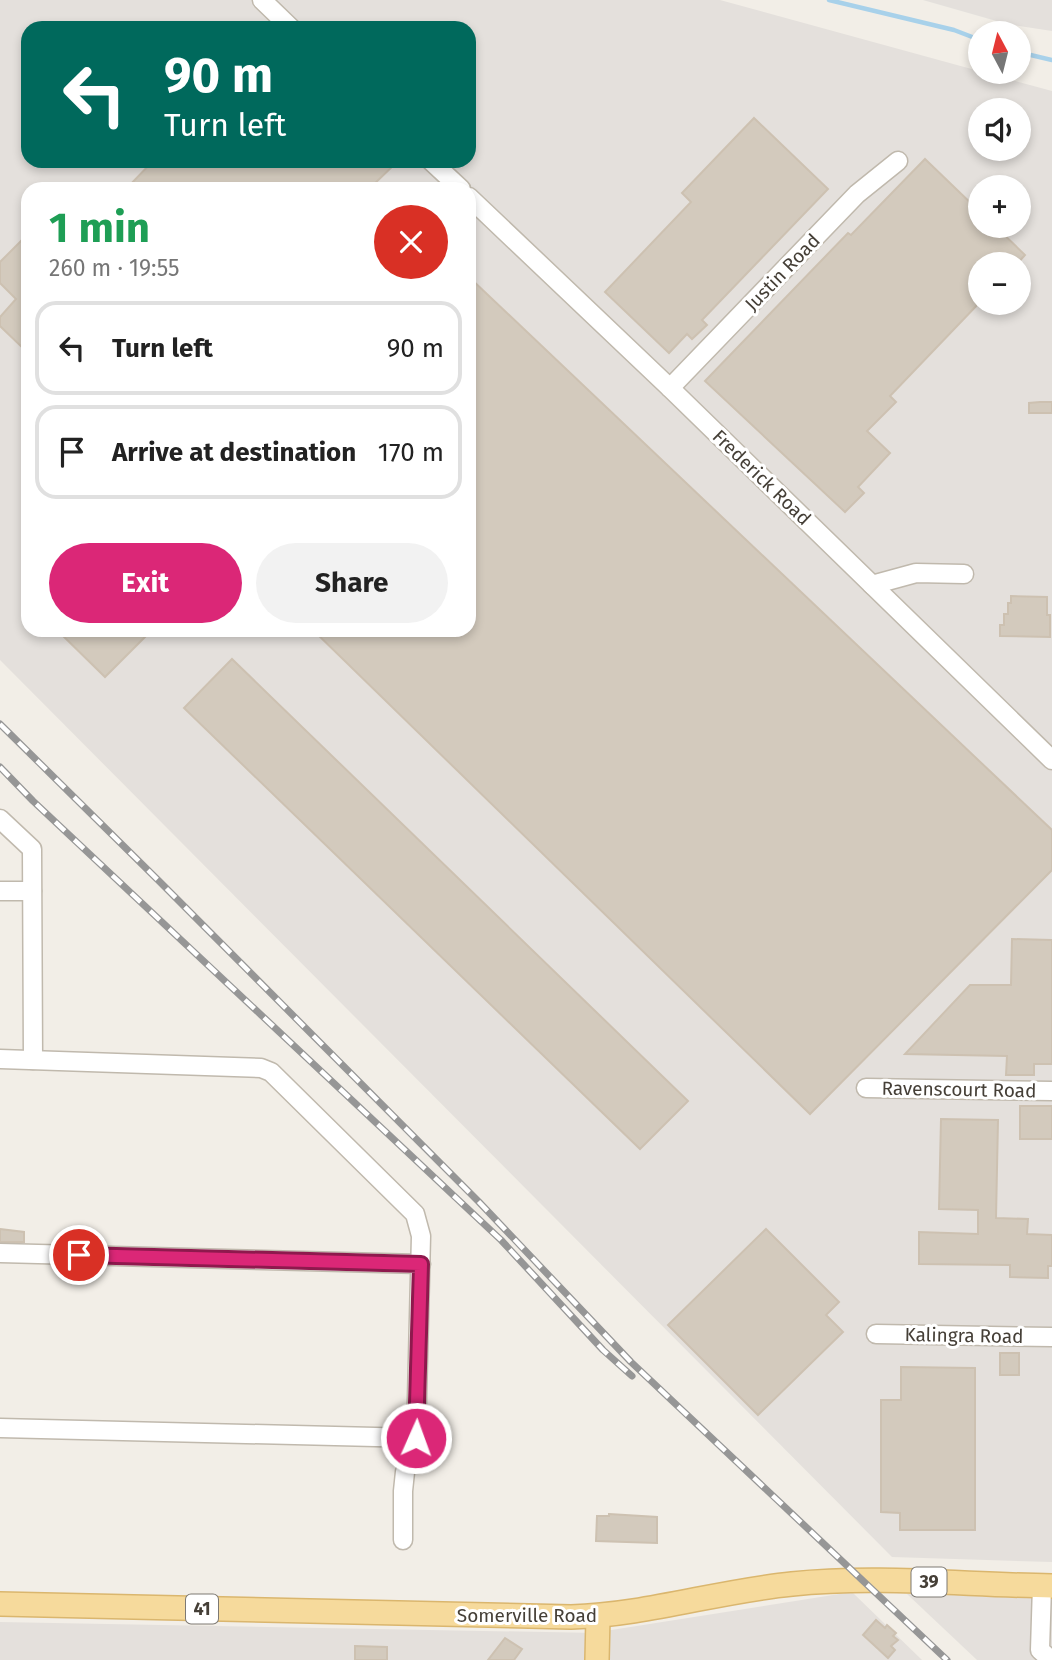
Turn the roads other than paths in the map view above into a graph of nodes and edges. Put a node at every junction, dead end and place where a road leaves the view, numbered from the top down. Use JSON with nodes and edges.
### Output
{"nodes":[{"id":1,"x":262,"y":0,"type":"edge"},
{"id":2,"x":284,"y":21,"type":"edge"},
{"id":3,"x":898,"y":161,"type":"dead end"},
{"id":4,"x":438,"y":168,"type":"edge"},
{"id":5,"x":454,"y":182,"type":"edge"},
{"id":6,"x":476,"y":204,"type":"edge"},
{"id":7,"x":670,"y":388,"type":"junction"},
{"id":8,"x":964,"y":573,"type":"dead end"},
{"id":9,"x":872,"y":585,"type":"junction"},
{"id":10,"x":1052,"y":760,"type":"edge"},
{"id":11,"x":0,"y":819,"type":"edge"},
{"id":12,"x":0,"y":891,"type":"edge"},
{"id":13,"x":32,"y":891,"type":"junction"},
{"id":14,"x":0,"y":1059,"type":"edge"},
{"id":15,"x":33,"y":1060,"type":"junction"},
{"id":16,"x":866,"y":1088,"type":"dead end"},
{"id":17,"x":1052,"y":1091,"type":"edge"},
{"id":18,"x":0,"y":1253,"type":"edge"},
{"id":19,"x":421,"y":1264,"type":"junction"},
{"id":20,"x":876,"y":1334,"type":"dead end"},
{"id":21,"x":1052,"y":1337,"type":"edge"},
{"id":22,"x":0,"y":1428,"type":"edge"},
{"id":23,"x":416,"y":1438,"type":"junction"},
{"id":24,"x":403,"y":1540,"type":"dead end"},
{"id":25,"x":1047,"y":1586,"type":"edge"},
{"id":26,"x":0,"y":1604,"type":"edge"},
{"id":27,"x":598,"y":1617,"type":"junction"},
{"id":28,"x":597,"y":1660,"type":"edge"},
{"id":29,"x":1051,"y":1660,"type":"edge"}],
"edges":[{"from":1,"to":2,"type":"street"},
{"from":3,"to":7,"type":"street","name":"Justin Road"},
{"from":4,"to":5,"type":"street"},
{"from":6,"to":7,"type":"street","name":"Frederick Road"},
{"from":7,"to":9,"type":"street","name":"Frederick Road"},
{"from":8,"to":9,"type":"street"},
{"from":9,"to":10,"type":"street","name":"Frederick Road"},
{"from":11,"to":13,"type":"street"},
{"from":12,"to":13,"type":"street"},
{"from":13,"to":15,"type":"street"},
{"from":14,"to":15,"type":"street"},
{"from":15,"to":19,"type":"street"},
{"from":16,"to":17,"type":"street","name":"Ravenscourt Road"},
{"from":18,"to":19,"type":"street"},
{"from":19,"to":23,"type":"street"},
{"from":20,"to":21,"type":"street","name":"Kalingra Road"},
{"from":22,"to":23,"type":"street"},
{"from":23,"to":24,"type":"street"},
{"from":25,"to":27,"type":"main road","name":"Somerville Road","number":"39"},
{"from":25,"to":29,"type":"street"},
{"from":26,"to":27,"type":"main road","name":"Somerville Road","number":"41"},
{"from":27,"to":28,"type":"main road"}]}
